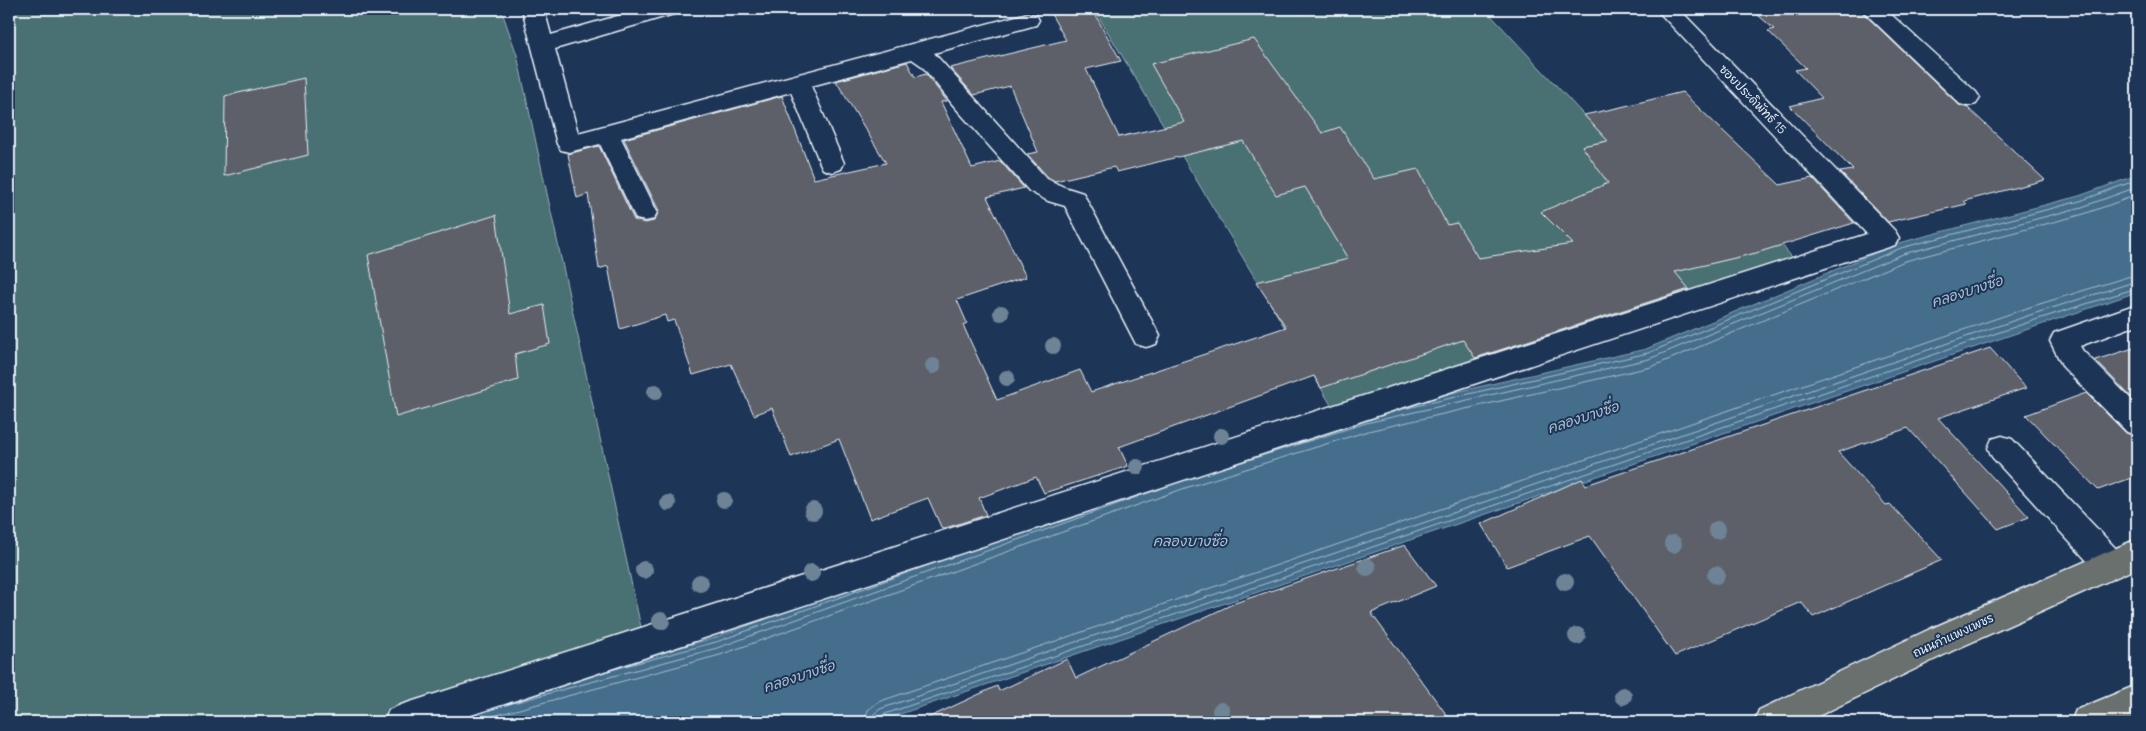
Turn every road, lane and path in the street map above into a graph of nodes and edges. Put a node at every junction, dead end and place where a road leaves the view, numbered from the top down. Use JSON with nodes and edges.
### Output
{"nodes":[{"id":1,"x":533,"y":9,"type":"edge"},
{"id":2,"x":666,"y":9,"type":"edge"},
{"id":3,"x":1667,"y":9,"type":"edge"},
{"id":4,"x":1872,"y":9,"type":"edge"},
{"id":5,"x":1028,"y":20,"type":"dead end"},
{"id":6,"x":542,"y":44,"type":"junction"},
{"id":7,"x":916,"y":50,"type":"junction"},
{"id":8,"x":798,"y":82,"type":"junction"},
{"id":9,"x":1968,"y":98,"type":"dead end"},
{"id":10,"x":607,"y":133,"type":"junction"},
{"id":11,"x":832,"y":163,"type":"dead end"},
{"id":12,"x":645,"y":212,"type":"dead end"},
{"id":13,"x":2137,"y":314,"type":"edge"},
{"id":14,"x":1146,"y":336,"type":"dead end"},
{"id":15,"x":2137,"y":423,"type":"edge"},
{"id":16,"x":2002,"y":448,"type":"dead end"},
{"id":17,"x":2124,"y":558,"type":"edge"},
{"id":18,"x":2137,"y":701,"type":"edge"},
{"id":19,"x":401,"y":722,"type":"edge"},
{"id":20,"x":1771,"y":722,"type":"edge"},
{"id":21,"x":2088,"y":722,"type":"edge"}],
"edges":[{"from":1,"to":6,"type":"street"},
{"from":2,"to":6,"type":"street"},
{"from":3,"to":19,"type":"street","name":"ซอยประดิพัทธ์ 15"},
{"from":4,"to":9,"type":"street"},
{"from":5,"to":7,"type":"street"},
{"from":6,"to":10,"type":"street"},
{"from":7,"to":8,"type":"street"},
{"from":7,"to":14,"type":"street"},
{"from":8,"to":10,"type":"street"},
{"from":8,"to":11,"type":"street"},
{"from":10,"to":12,"type":"street"},
{"from":13,"to":15,"type":"street"},
{"from":16,"to":17,"type":"street"},
{"from":17,"to":20,"type":"main road","name":"ถนนกำแพงเพชร"},
{"from":18,"to":21,"type":"main road"}]}
